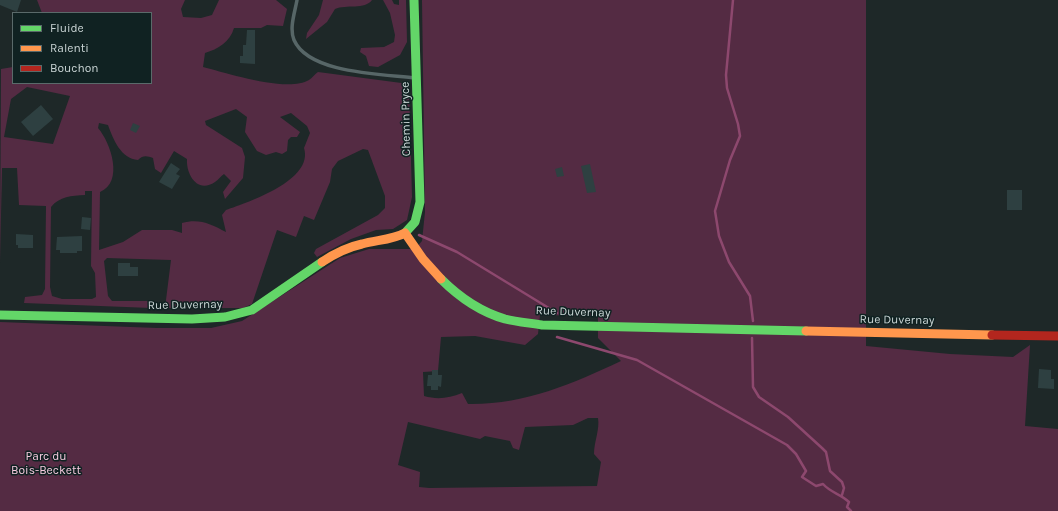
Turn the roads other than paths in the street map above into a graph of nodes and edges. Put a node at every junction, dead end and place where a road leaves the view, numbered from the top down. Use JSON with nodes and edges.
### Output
{"nodes":[{"id":1,"x":297,"y":0,"type":"edge"},
{"id":2,"x":414,"y":0,"type":"edge"},
{"id":3,"x":417,"y":78,"type":"junction"},
{"id":4,"x":405,"y":234,"type":"junction"},
{"id":5,"x":0,"y":315,"type":"edge"},
{"id":6,"x":1058,"y":336,"type":"edge"}],
"edges":[{"from":1,"to":3,"type":"lane"},
{"from":2,"to":3,"type":"street","name":"Chemin Pryce"},
{"from":3,"to":4,"type":"street","name":"Chemin Pryce"},
{"from":4,"to":5,"type":"street","name":"Rue Duvernay"},
{"from":4,"to":6,"type":"street","name":"Rue Duvernay"}]}
